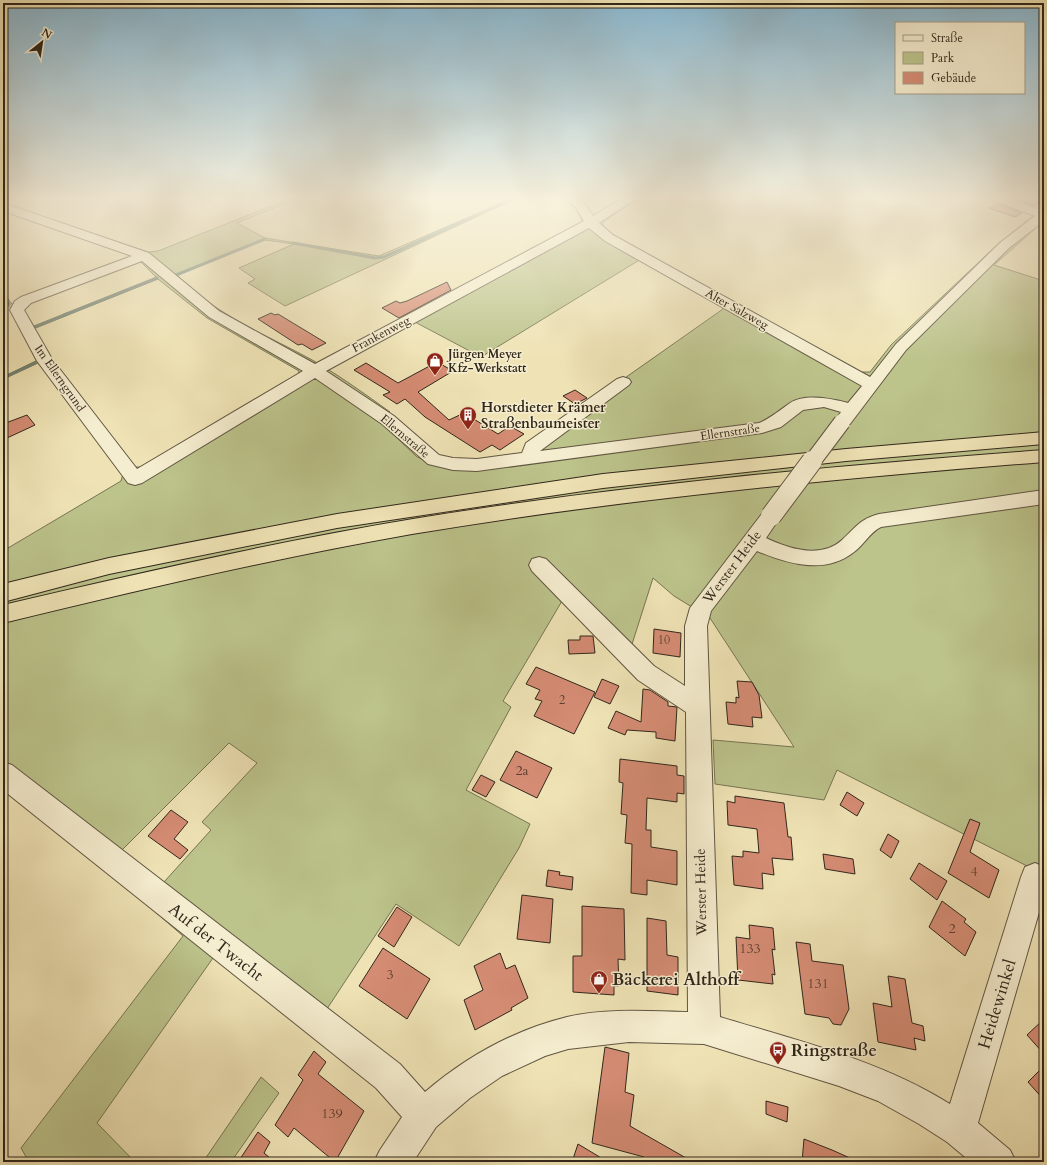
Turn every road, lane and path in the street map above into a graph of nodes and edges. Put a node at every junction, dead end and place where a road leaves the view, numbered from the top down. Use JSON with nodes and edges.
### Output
{"nodes":[{"id":1,"x":131,"y":251,"type":"edge"},
{"id":2,"x":535,"y":251,"type":"edge"},
{"id":3,"x":633,"y":251,"type":"edge"},
{"id":4,"x":999,"y":251,"type":"edge"},
{"id":5,"x":144,"y":256,"type":"junction"},
{"id":6,"x":315,"y":371,"type":"junction"},
{"id":7,"x":623,"y":382,"type":"dead end"},
{"id":8,"x":873,"y":385,"type":"junction"},
{"id":9,"x":847,"y":416,"type":"junction"},
{"id":10,"x":1044,"y":438,"type":"edge"},
{"id":11,"x":1044,"y":456,"type":"edge"},
{"id":12,"x":530,"y":457,"type":"junction"},
{"id":13,"x":135,"y":479,"type":"joint"},
{"id":14,"x":1044,"y":497,"type":"edge"},
{"id":15,"x":754,"y":541,"type":"junction"},
{"id":16,"x":539,"y":565,"type":"dead end"},
{"id":17,"x":3,"y":592,"type":"edge"},
{"id":18,"x":3,"y":614,"type":"edge"},
{"id":19,"x":696,"y":706,"type":"junction"},
{"id":20,"x":3,"y":774,"type":"edge"},
{"id":21,"x":1035,"y":877,"type":"dead end"},
{"id":22,"x":704,"y":1028,"type":"junction"},
{"id":23,"x":424,"y":1115,"type":"junction"},
{"id":24,"x":959,"y":1130,"type":"junction"},
{"id":25,"x":392,"y":1162,"type":"edge"},
{"id":26,"x":998,"y":1162,"type":"edge"}],
"edges":[{"from":1,"to":5,"type":"street","name":"Ellernstraße"},
{"from":2,"to":6,"type":"street","name":"Frankenweg"},
{"from":3,"to":8,"type":"street","name":"Alter Salzweg"},
{"from":4,"to":8,"type":"street","name":"Werster Heide"},
{"from":5,"to":6,"type":"street","name":"Ellernstraße"},
{"from":5,"to":13,"type":"street","name":"Im Ellerngrund"},
{"from":6,"to":12,"type":"street","name":"Ellernstraße"},
{"from":6,"to":13,"type":"street","name":"Frankenweg"},
{"from":7,"to":12,"type":"street"},
{"from":8,"to":9,"type":"street","name":"Werster Heide"},
{"from":9,"to":12,"type":"street","name":"Ellernstraße"},
{"from":9,"to":15,"type":"street","name":"Werster Heide","bridge":true},
{"from":10,"to":17,"type":"highway"},
{"from":11,"to":18,"type":"highway"},
{"from":14,"to":15,"type":"street"},
{"from":15,"to":19,"type":"street","name":"Werster Heide"},
{"from":16,"to":19,"type":"street"},
{"from":19,"to":22,"type":"street","name":"Werster Heide"},
{"from":20,"to":23,"type":"street","name":"Auf der Twacht"},
{"from":21,"to":24,"type":"street","name":"Heidewinkel"},
{"from":22,"to":23,"type":"street"},
{"from":22,"to":24,"type":"street"},
{"from":23,"to":25,"type":"street"},
{"from":24,"to":26,"type":"street"}]}
